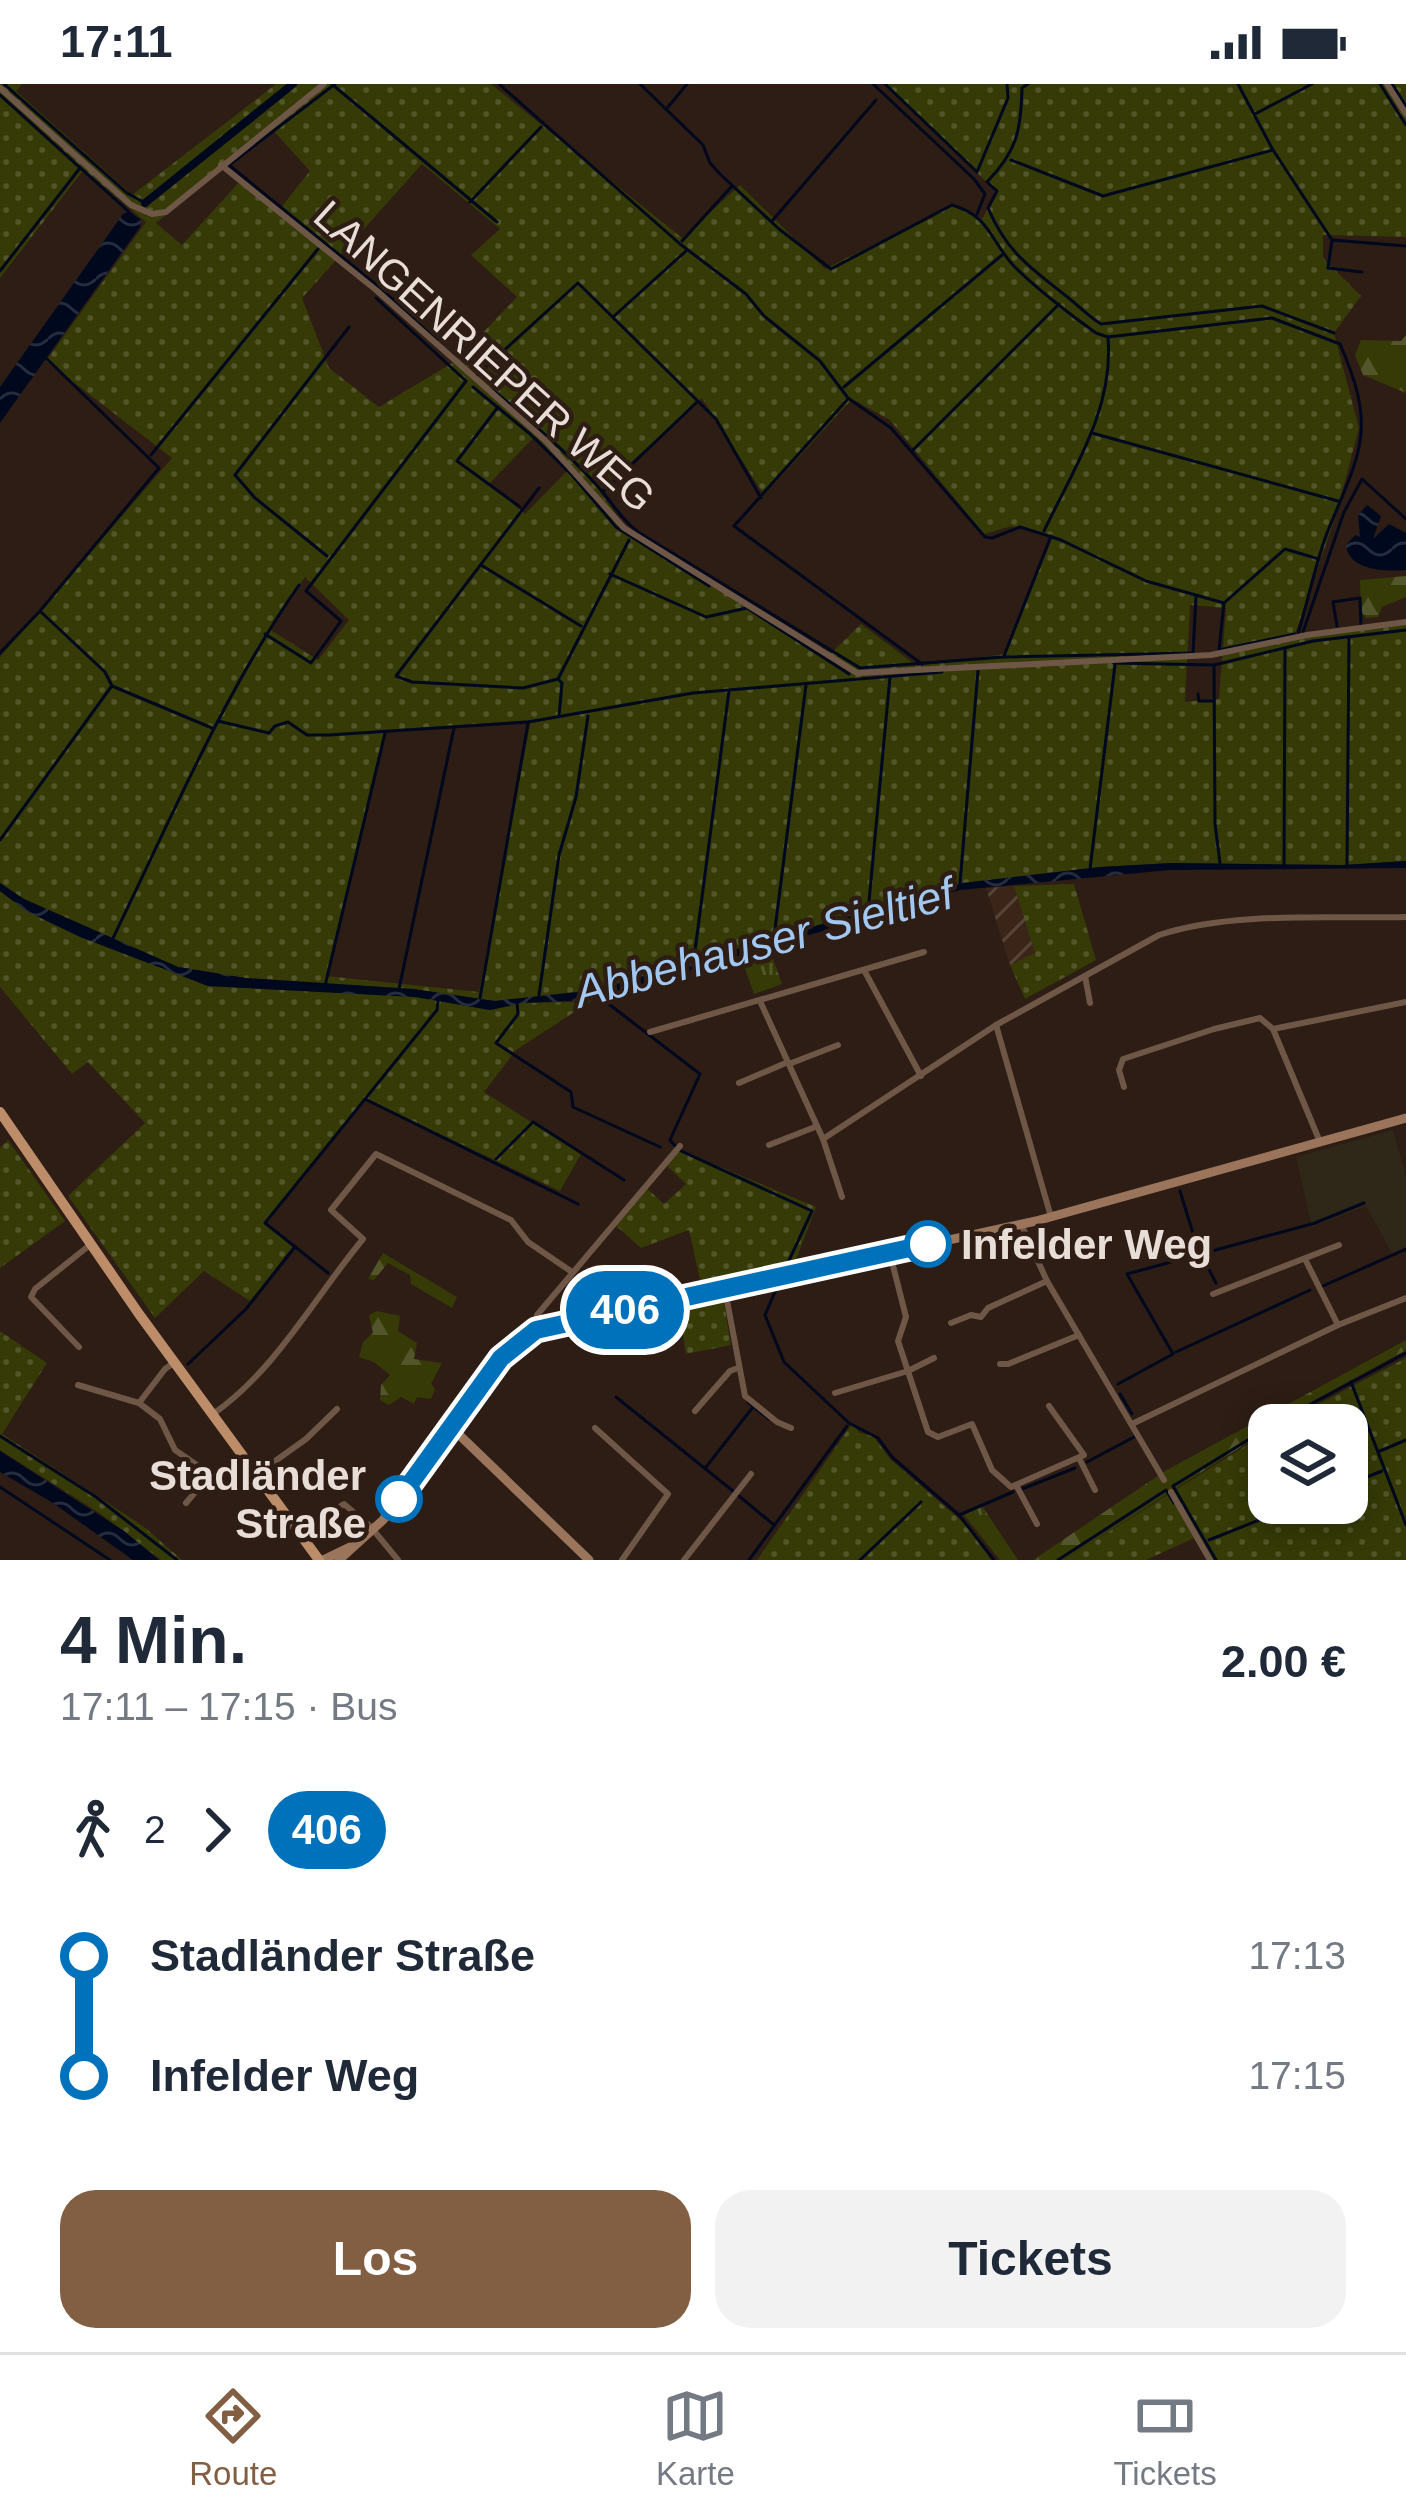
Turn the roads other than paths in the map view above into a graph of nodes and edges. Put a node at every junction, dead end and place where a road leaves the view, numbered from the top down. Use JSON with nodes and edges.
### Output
{"nodes":[{"id":1,"x":324,"y":84,"type":"edge"},
{"id":2,"x":1387,"y":84,"type":"edge"},
{"id":3,"x":0,"y":88,"type":"edge"},
{"id":4,"x":1406,"y":114,"type":"edge"},
{"id":5,"x":221,"y":165,"type":"junction"},
{"id":6,"x":1406,"y":622,"type":"edge"},
{"id":7,"x":1406,"y":917,"type":"edge"},
{"id":8,"x":924,"y":952,"type":"dead end"},
{"id":9,"x":864,"y":970,"type":"junction"},
{"id":10,"x":1085,"y":976,"type":"junction"},
{"id":11,"x":760,"y":1001,"type":"junction"},
{"id":12,"x":1406,"y":1002,"type":"edge"},
{"id":13,"x":1090,"y":1003,"type":"dead end"},
{"id":14,"x":996,"y":1025,"type":"junction"},
{"id":15,"x":1273,"y":1029,"type":"junction"},
{"id":16,"x":650,"y":1032,"type":"dead end"},
{"id":17,"x":838,"y":1045,"type":"dead end"},
{"id":18,"x":789,"y":1063,"type":"junction"},
{"id":19,"x":921,"y":1076,"type":"junction"},
{"id":20,"x":739,"y":1083,"type":"dead end"},
{"id":21,"x":1124,"y":1087,"type":"dead end"},
{"id":22,"x":0,"y":1112,"type":"edge"},
{"id":23,"x":1406,"y":1118,"type":"edge"},
{"id":24,"x":815,"y":1127,"type":"junction"},
{"id":25,"x":824,"y":1139,"type":"junction"},
{"id":26,"x":1320,"y":1142,"type":"junction"},
{"id":27,"x":769,"y":1145,"type":"dead end"},
{"id":28,"x":680,"y":1146,"type":"dead end"},
{"id":29,"x":842,"y":1197,"type":"dead end"},
{"id":30,"x":1051,"y":1217,"type":"junction"},
{"id":31,"x":1021,"y":1224,"type":"junction"},
{"id":32,"x":91,"y":1244,"type":"junction"},
{"id":33,"x":1339,"y":1245,"type":"dead end"},
{"id":34,"x":890,"y":1253,"type":"junction"},
{"id":35,"x":1305,"y":1259,"type":"junction"},
{"id":36,"x":572,"y":1272,"type":"junction"},
{"id":37,"x":1047,"y":1281,"type":"junction"},
{"id":38,"x":724,"y":1290,"type":"junction"},
{"id":39,"x":1213,"y":1294,"type":"dead end"},
{"id":40,"x":1406,"y":1298,"type":"edge"},
{"id":41,"x":951,"y":1323,"type":"dead end"},
{"id":42,"x":1337,"y":1325,"type":"junction"},
{"id":43,"x":536,"y":1330,"type":"junction"},
{"id":44,"x":1078,"y":1335,"type":"junction"},
{"id":45,"x":79,"y":1347,"type":"dead end"},
{"id":46,"x":934,"y":1358,"type":"dead end"},
{"id":47,"x":175,"y":1362,"type":"junction"},
{"id":48,"x":1000,"y":1364,"type":"dead end"},
{"id":49,"x":739,"y":1368,"type":"junction"},
{"id":50,"x":908,"y":1371,"type":"junction"},
{"id":51,"x":78,"y":1385,"type":"dead end"},
{"id":52,"x":836,"y":1394,"type":"dead end"},
{"id":53,"x":139,"y":1403,"type":"junction"},
{"id":54,"x":1049,"y":1406,"type":"dead end"},
{"id":55,"x":337,"y":1409,"type":"dead end"},
{"id":56,"x":695,"y":1412,"type":"dead end"},
{"id":57,"x":213,"y":1414,"type":"junction"},
{"id":58,"x":1132,"y":1424,"type":"junction"},
{"id":59,"x":451,"y":1427,"type":"junction"},
{"id":60,"x":595,"y":1428,"type":"dead end"},
{"id":61,"x":791,"y":1428,"type":"dead end"},
{"id":62,"x":1081,"y":1456,"type":"junction"},
{"id":63,"x":257,"y":1474,"type":"junction"},
{"id":64,"x":751,"y":1474,"type":"dead end"},
{"id":65,"x":1164,"y":1480,"type":"dead end"},
{"id":66,"x":1016,"y":1485,"type":"junction"},
{"id":67,"x":1095,"y":1490,"type":"dead end"},
{"id":68,"x":1171,"y":1492,"type":"dead end"},
{"id":69,"x":186,"y":1503,"type":"dead end"},
{"id":70,"x":314,"y":1522,"type":"dead end"},
{"id":71,"x":1037,"y":1524,"type":"dead end"},
{"id":72,"x":373,"y":1530,"type":"junction"},
{"id":73,"x":355,"y":1545,"type":"junction"},
{"id":74,"x":321,"y":1560,"type":"edge"},
{"id":75,"x":339,"y":1560,"type":"edge"},
{"id":76,"x":398,"y":1560,"type":"edge"},
{"id":77,"x":589,"y":1560,"type":"edge"},
{"id":78,"x":622,"y":1560,"type":"edge"},
{"id":79,"x":684,"y":1560,"type":"edge"},
{"id":80,"x":1210,"y":1560,"type":"edge"}],
"edges":[{"from":1,"to":5,"type":"street"},
{"from":2,"to":4,"type":"street"},
{"from":3,"to":5,"type":"street"},
{"from":5,"to":6,"type":"street","name":"LANGENRIEPER WEG"},
{"from":7,"to":10,"type":"street"},
{"from":8,"to":9,"type":"street"},
{"from":9,"to":11,"type":"street"},
{"from":9,"to":19,"type":"street"},
{"from":10,"to":13,"type":"street"},
{"from":10,"to":14,"type":"street"},
{"from":11,"to":16,"type":"street"},
{"from":11,"to":18,"type":"street"},
{"from":12,"to":15,"type":"street"},
{"from":14,"to":19,"type":"street"},
{"from":14,"to":30,"type":"street"},
{"from":15,"to":21,"type":"street"},
{"from":15,"to":26,"type":"street"},
{"from":17,"to":18,"type":"street"},
{"from":18,"to":20,"type":"street"},
{"from":18,"to":24,"type":"street"},
{"from":19,"to":25,"type":"street"},
{"from":22,"to":32,"type":"main road"},
{"from":23,"to":26,"type":"main road"},
{"from":24,"to":25,"type":"street"},
{"from":24,"to":27,"type":"street"},
{"from":25,"to":29,"type":"street"},
{"from":26,"to":30,"type":"main road"},
{"from":28,"to":36,"type":"street"},
{"from":30,"to":31,"type":"main road"},
{"from":31,"to":34,"type":"main road"},
{"from":31,"to":37,"type":"street"},
{"from":32,"to":45,"type":"street"},
{"from":32,"to":47,"type":"main road"},
{"from":33,"to":35,"type":"street"},
{"from":34,"to":38,"type":"main road"},
{"from":34,"to":50,"type":"street"},
{"from":35,"to":39,"type":"street"},
{"from":35,"to":42,"type":"street"},
{"from":36,"to":43,"type":"street"},
{"from":36,"to":57,"type":"street"},
{"from":37,"to":41,"type":"street"},
{"from":37,"to":44,"type":"street"},
{"from":38,"to":43,"type":"main road"},
{"from":38,"to":49,"type":"street"},
{"from":40,"to":42,"type":"street"},
{"from":42,"to":58,"type":"street"},
{"from":43,"to":59,"type":"main road"},
{"from":44,"to":48,"type":"street"},
{"from":44,"to":58,"type":"street"},
{"from":46,"to":50,"type":"street"},
{"from":47,"to":53,"type":"street"},
{"from":47,"to":57,"type":"main road"},
{"from":49,"to":56,"type":"street"},
{"from":49,"to":61,"type":"street"},
{"from":50,"to":52,"type":"street"},
{"from":50,"to":66,"type":"street"},
{"from":51,"to":53,"type":"street"},
{"from":53,"to":69,"type":"street"},
{"from":54,"to":62,"type":"street"},
{"from":55,"to":63,"type":"street"},
{"from":57,"to":63,"type":"main road"},
{"from":58,"to":65,"type":"street"},
{"from":59,"to":72,"type":"main road"},
{"from":59,"to":77,"type":"main road"},
{"from":60,"to":78,"type":"street"},
{"from":62,"to":66,"type":"street"},
{"from":62,"to":67,"type":"street"},
{"from":63,"to":74,"type":"main road"},
{"from":64,"to":79,"type":"street"},
{"from":66,"to":71,"type":"street"},
{"from":68,"to":80,"type":"street"},
{"from":70,"to":72,"type":"street"},
{"from":72,"to":73,"type":"main road"},
{"from":72,"to":76,"type":"street"},
{"from":73,"to":74,"type":"main road"},
{"from":73,"to":75,"type":"main road"}]}
